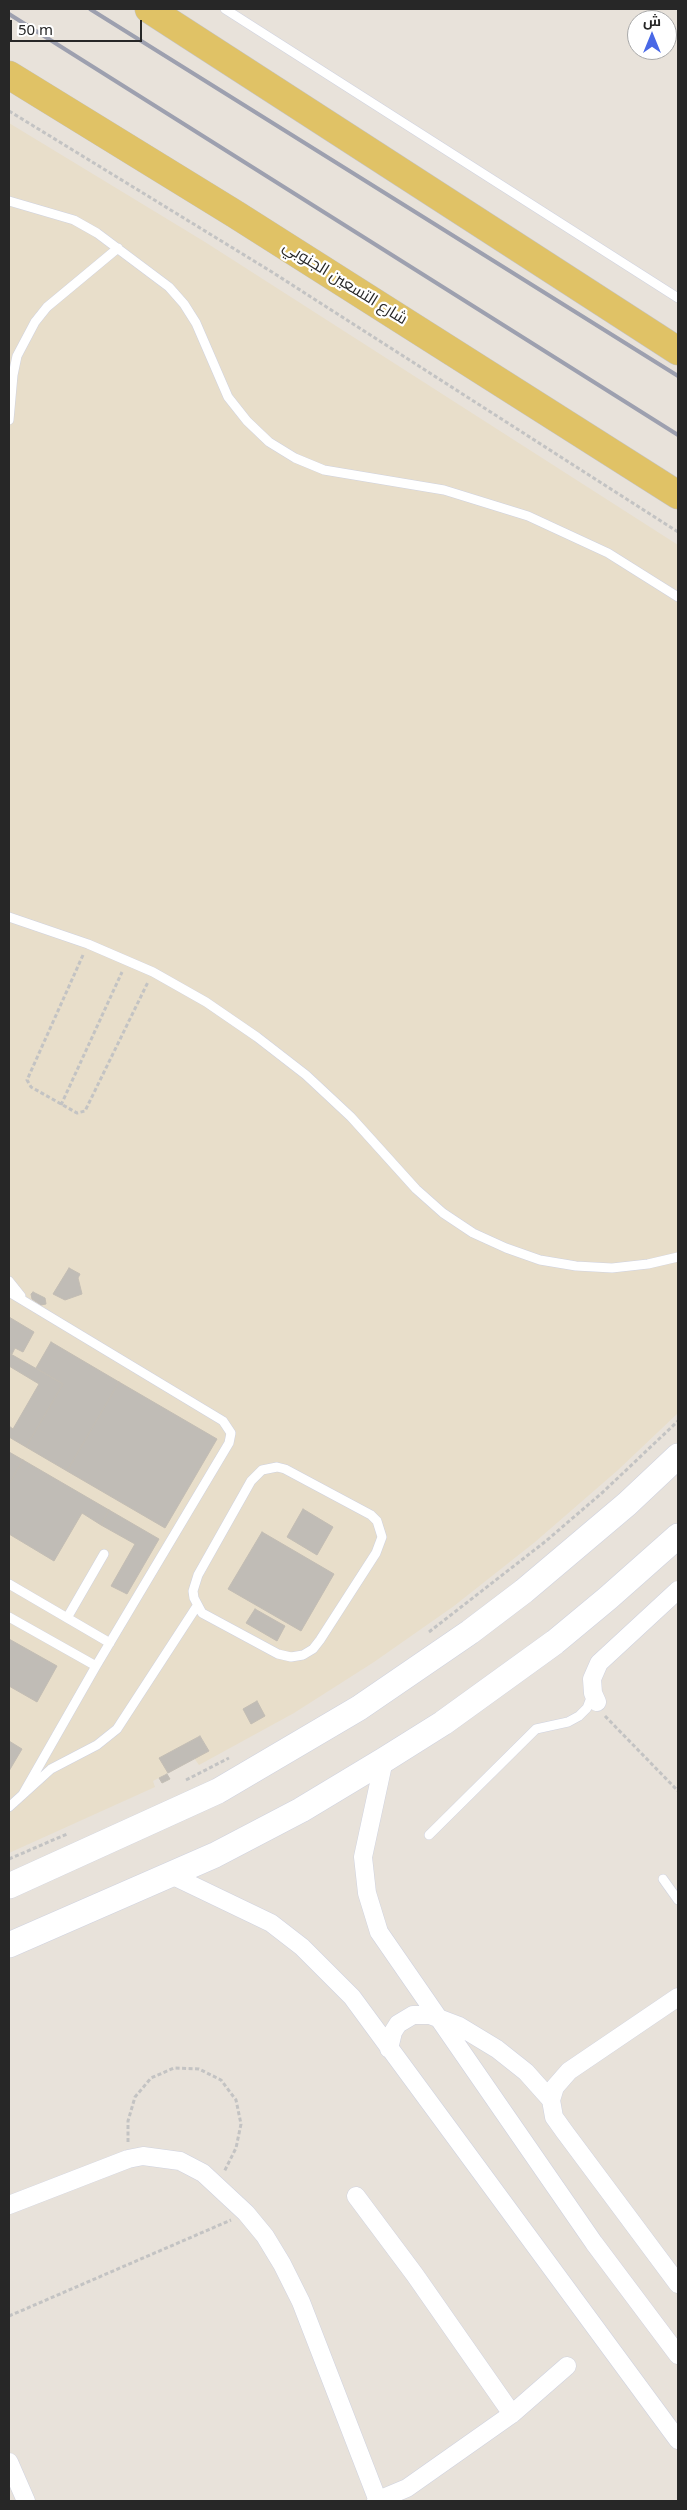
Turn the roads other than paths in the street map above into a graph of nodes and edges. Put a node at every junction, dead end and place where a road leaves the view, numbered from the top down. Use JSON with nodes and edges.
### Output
{"nodes":[{"id":1,"x":149,"y":9,"type":"edge"},
{"id":2,"x":225,"y":9,"type":"edge"},
{"id":3,"x":9,"y":75,"type":"edge"},
{"id":4,"x":9,"y":201,"type":"edge"},
{"id":5,"x":118,"y":248,"type":"junction"},
{"id":6,"x":678,"y":298,"type":"edge"},
{"id":7,"x":678,"y":351,"type":"edge"},
{"id":8,"x":9,"y":420,"type":"edge"},
{"id":9,"x":678,"y":495,"type":"edge"},
{"id":10,"x":678,"y":598,"type":"edge"},
{"id":11,"x":9,"y":917,"type":"edge"},
{"id":12,"x":678,"y":1257,"type":"edge"},
{"id":13,"x":9,"y":1281,"type":"edge"},
{"id":14,"x":9,"y":1292,"type":"edge"},
{"id":15,"x":26,"y":1303,"type":"junction"},
{"id":16,"x":678,"y":1457,"type":"edge"},
{"id":17,"x":678,"y":1536,"type":"edge"},
{"id":18,"x":104,"y":1554,"type":"dead end"},
{"id":19,"x":9,"y":1584,"type":"edge"},
{"id":20,"x":678,"y":1590,"type":"edge"},
{"id":21,"x":197,"y":1606,"type":"junction"},
{"id":22,"x":9,"y":1617,"type":"edge"},
{"id":23,"x":67,"y":1618,"type":"junction"},
{"id":24,"x":110,"y":1643,"type":"junction"},
{"id":25,"x":96,"y":1666,"type":"junction"},
{"id":26,"x":595,"y":1698,"type":"joint"},
{"id":27,"x":384,"y":1760,"type":"junction"},
{"id":28,"x":23,"y":1794,"type":"junction"},
{"id":29,"x":9,"y":1807,"type":"edge"},
{"id":30,"x":429,"y":1835,"type":"dead end"},
{"id":31,"x":171,"y":1876,"type":"junction"},
{"id":32,"x":663,"y":1879,"type":"dead end"},
{"id":33,"x":9,"y":1886,"type":"edge"},
{"id":34,"x":678,"y":1900,"type":"edge"},
{"id":35,"x":9,"y":1945,"type":"edge"},
{"id":36,"x":678,"y":1997,"type":"edge"},
{"id":37,"x":438,"y":2018,"type":"junction"},
{"id":38,"x":389,"y":2049,"type":"junction"},
{"id":39,"x":551,"y":2100,"type":"junction"},
{"id":40,"x":356,"y":2196,"type":"dead end"},
{"id":41,"x":9,"y":2205,"type":"edge"},
{"id":42,"x":678,"y":2284,"type":"edge"},
{"id":43,"x":678,"y":2355,"type":"edge"},
{"id":44,"x":567,"y":2366,"type":"dead end"},
{"id":45,"x":512,"y":2414,"type":"junction"},
{"id":46,"x":678,"y":2440,"type":"edge"},
{"id":47,"x":9,"y":2462,"type":"edge"},
{"id":48,"x":26,"y":2501,"type":"edge"},
{"id":49,"x":378,"y":2501,"type":"edge"}],
"edges":[{"from":1,"to":7,"type":"main road"},
{"from":2,"to":6,"type":"lane"},
{"from":3,"to":9,"type":"main road","name":"شارع التسعين الجنوبي"},
{"from":4,"to":5,"type":"lane"},
{"from":5,"to":8,"type":"lane"},
{"from":5,"to":10,"type":"lane"},
{"from":11,"to":12,"type":"lane"},
{"from":13,"to":15,"type":"lane"},
{"from":14,"to":15,"type":"lane"},
{"from":15,"to":24,"type":"lane"},
{"from":16,"to":33,"type":"main road"},
{"from":17,"to":27,"type":"main road"},
{"from":18,"to":23,"type":"lane"},
{"from":19,"to":23,"type":"lane"},
{"from":20,"to":26,"type":"street"},
{"from":21,"to":21,"type":"lane"},
{"from":21,"to":28,"type":"lane"},
{"from":22,"to":25,"type":"lane"},
{"from":23,"to":24,"type":"lane"},
{"from":24,"to":25,"type":"lane"},
{"from":25,"to":28,"type":"lane"},
{"from":26,"to":30,"type":"lane"},
{"from":27,"to":31,"type":"main road"},
{"from":27,"to":37,"type":"street"},
{"from":28,"to":29,"type":"lane"},
{"from":31,"to":35,"type":"main road"},
{"from":31,"to":38,"type":"street"},
{"from":32,"to":34,"type":"lane"},
{"from":36,"to":39,"type":"street"},
{"from":37,"to":38,"type":"street"},
{"from":37,"to":39,"type":"street"},
{"from":37,"to":43,"type":"street"},
{"from":38,"to":46,"type":"street"},
{"from":39,"to":42,"type":"street"},
{"from":40,"to":45,"type":"street"},
{"from":41,"to":49,"type":"street"},
{"from":44,"to":45,"type":"street"},
{"from":45,"to":49,"type":"street"},
{"from":47,"to":48,"type":"street"}]}
